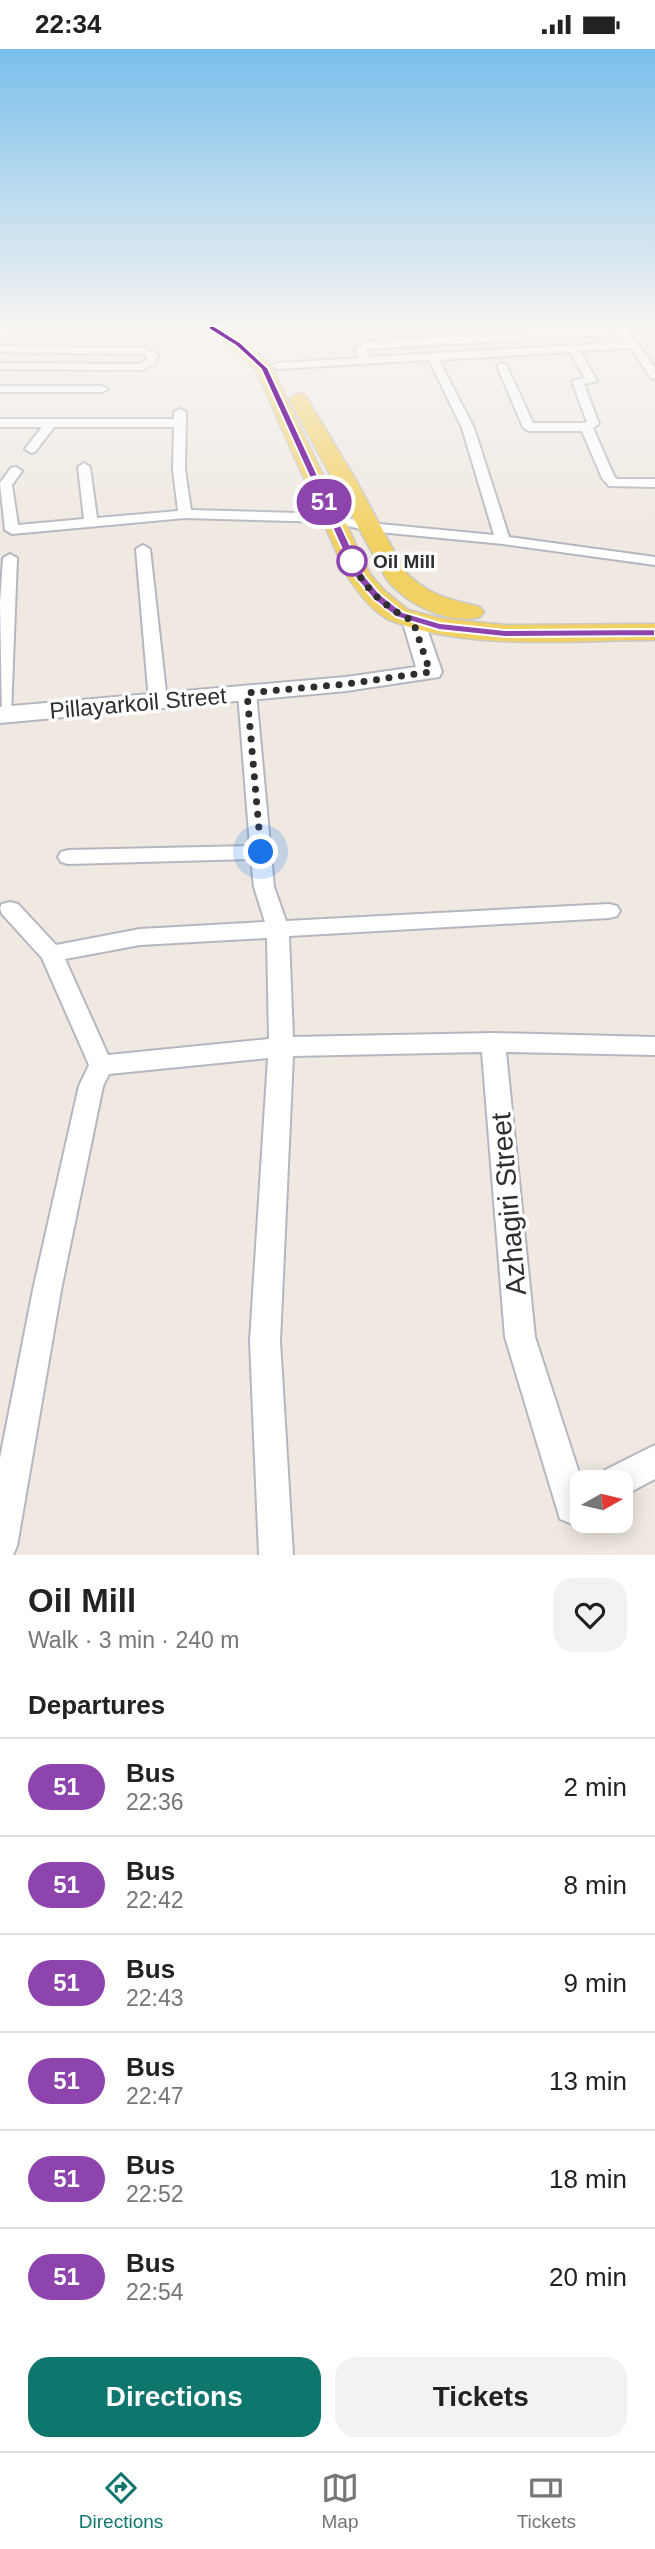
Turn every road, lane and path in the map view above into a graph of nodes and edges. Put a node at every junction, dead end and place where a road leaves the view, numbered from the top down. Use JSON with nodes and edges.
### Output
{"nodes":[{"id":1,"x":278,"y":398,"type":"edge"},
{"id":2,"x":297,"y":398,"type":"edge"},
{"id":3,"x":453,"y":398,"type":"edge"},
{"id":4,"x":516,"y":398,"type":"edge"},
{"id":5,"x":583,"y":398,"type":"edge"},
{"id":6,"x":51,"y":422,"type":"junction"},
{"id":7,"x":0,"y":423,"type":"edge"},
{"id":8,"x":586,"y":427,"type":"junction"},
{"id":9,"x":31,"y":449,"type":"dead end"},
{"id":10,"x":84,"y":467,"type":"dead end"},
{"id":11,"x":16,"y":471,"type":"dead end"},
{"id":12,"x":655,"y":483,"type":"edge"},
{"id":13,"x":3,"y":485,"type":"edge"},
{"id":14,"x":185,"y":514,"type":"junction"},
{"id":15,"x":331,"y":518,"type":"junction"},
{"id":16,"x":91,"y":521,"type":"junction"},
{"id":17,"x":369,"y":527,"type":"junction"},
{"id":18,"x":502,"y":540,"type":"junction"},
{"id":19,"x":143,"y":549,"type":"dead end"},
{"id":20,"x":10,"y":558,"type":"dead end"},
{"id":21,"x":655,"y":561,"type":"edge"},
{"id":22,"x":655,"y":614,"type":"edge"},
{"id":23,"x":413,"y":621,"type":"junction"},
{"id":24,"x":655,"y":632,"type":"edge"},
{"id":25,"x":247,"y":693,"type":"junction"},
{"id":26,"x":158,"y":701,"type":"junction"},
{"id":27,"x":1,"y":714,"type":"edge"},
{"id":28,"x":261,"y":852,"type":"junction"},
{"id":29,"x":68,"y":857,"type":"dead end"},
{"id":30,"x":10,"y":909,"type":"dead end"},
{"id":31,"x":609,"y":911,"type":"dead end"},
{"id":32,"x":278,"y":930,"type":"junction"},
{"id":33,"x":51,"y":954,"type":"junction"},
{"id":34,"x":493,"y":1042,"type":"junction"},
{"id":35,"x":655,"y":1046,"type":"edge"},
{"id":36,"x":281,"y":1047,"type":"junction"},
{"id":37,"x":101,"y":1065,"type":"junction"},
{"id":38,"x":655,"y":1461,"type":"edge"},
{"id":39,"x":634,"y":1473,"type":"edge"},
{"id":40,"x":570,"y":1500,"type":"edge"},
{"id":41,"x":0,"y":1546,"type":"edge"},
{"id":42,"x":276,"y":1555,"type":"edge"}],
"edges":[{"from":1,"to":15,"type":"main road"},
{"from":2,"to":17,"type":"main road"},
{"from":3,"to":18,"type":"street"},
{"from":4,"to":8,"type":"street"},
{"from":5,"to":8,"type":"street"},
{"from":6,"to":7,"type":"street"},
{"from":6,"to":9,"type":"street"},
{"from":6,"to":14,"type":"street"},
{"from":8,"to":12,"type":"street"},
{"from":10,"to":16,"type":"street"},
{"from":11,"to":13,"type":"street"},
{"from":13,"to":16,"type":"street"},
{"from":14,"to":15,"type":"street"},
{"from":14,"to":16,"type":"street"},
{"from":15,"to":17,"type":"street"},
{"from":15,"to":23,"type":"main road"},
{"from":17,"to":18,"type":"street"},
{"from":17,"to":22,"type":"main road"},
{"from":18,"to":21,"type":"street"},
{"from":19,"to":26,"type":"street"},
{"from":20,"to":27,"type":"street"},
{"from":23,"to":24,"type":"main road"},
{"from":23,"to":25,"type":"street","name":"Pillayarkoil Street"},
{"from":25,"to":26,"type":"street","name":"Pillayarkoil Street"},
{"from":25,"to":28,"type":"street"},
{"from":26,"to":27,"type":"street","name":"Pillayarkoil Street"},
{"from":28,"to":29,"type":"street"},
{"from":28,"to":32,"type":"street"},
{"from":30,"to":33,"type":"street"},
{"from":31,"to":32,"type":"street"},
{"from":32,"to":33,"type":"street"},
{"from":32,"to":36,"type":"street"},
{"from":33,"to":37,"type":"street"},
{"from":34,"to":35,"type":"street"},
{"from":34,"to":36,"type":"street"},
{"from":34,"to":40,"type":"street","name":"Azhagiri Street"},
{"from":36,"to":37,"type":"street"},
{"from":36,"to":42,"type":"street"},
{"from":37,"to":41,"type":"street"},
{"from":38,"to":39,"type":"street"}]}
